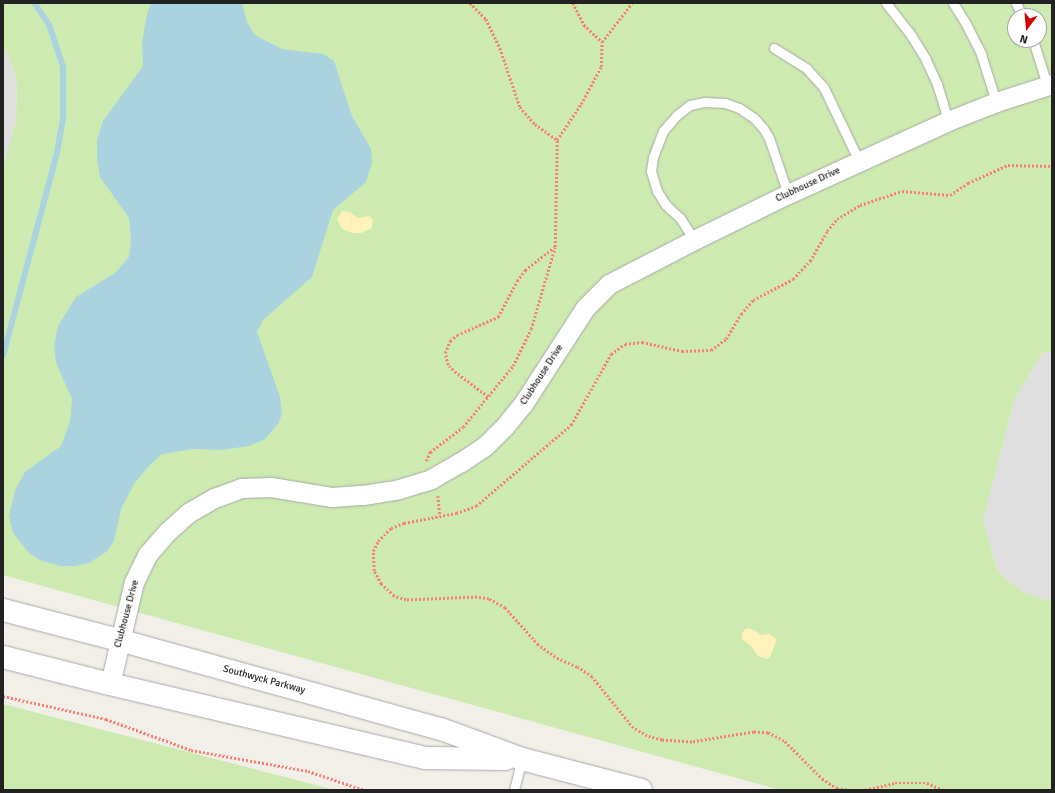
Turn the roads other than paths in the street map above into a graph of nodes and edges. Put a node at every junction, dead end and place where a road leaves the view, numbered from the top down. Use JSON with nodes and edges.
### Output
{"nodes":[{"id":1,"x":886,"y":3,"type":"edge"},
{"id":2,"x":953,"y":3,"type":"edge"},
{"id":3,"x":774,"y":48,"type":"dead end"},
{"id":4,"x":1036,"y":48,"type":"edge"},
{"id":5,"x":1050,"y":84,"type":"edge"},
{"id":6,"x":996,"y":102,"type":"junction"},
{"id":7,"x":948,"y":121,"type":"junction"},
{"id":8,"x":859,"y":161,"type":"junction"},
{"id":9,"x":788,"y":194,"type":"junction"},
{"id":10,"x":694,"y":240,"type":"junction"},
{"id":11,"x":3,"y":610,"type":"edge"},
{"id":12,"x":119,"y":640,"type":"junction"},
{"id":13,"x":3,"y":657,"type":"edge"},
{"id":14,"x":110,"y":684,"type":"junction"},
{"id":15,"x":522,"y":759,"type":"junction"},
{"id":16,"x":514,"y":790,"type":"edge"},
{"id":17,"x":641,"y":790,"type":"edge"}],
"edges":[{"from":1,"to":7,"type":"lane"},
{"from":2,"to":6,"type":"lane"},
{"from":3,"to":8,"type":"lane"},
{"from":4,"to":5,"type":"lane"},
{"from":5,"to":6,"type":"street","name":"Clubhouse Drive"},
{"from":6,"to":7,"type":"street","name":"Clubhouse Drive"},
{"from":7,"to":8,"type":"street","name":"Clubhouse Drive"},
{"from":8,"to":9,"type":"street","name":"Clubhouse Drive"},
{"from":9,"to":10,"type":"street","name":"Clubhouse Drive"},
{"from":9,"to":10,"type":"lane"},
{"from":10,"to":12,"type":"street","name":"Clubhouse Drive"},
{"from":11,"to":12,"type":"street","name":"Southwyck Parkway"},
{"from":12,"to":14,"type":"street","name":"Clubhouse Drive"},
{"from":12,"to":15,"type":"street","name":"Southwyck Parkway"},
{"from":13,"to":14,"type":"street","name":"Southwyck Parkway"},
{"from":14,"to":15,"type":"street","name":"Southwyck Parkway"},
{"from":15,"to":16,"type":"lane"},
{"from":15,"to":17,"type":"street","name":"Southwyck Parkway"}]}
